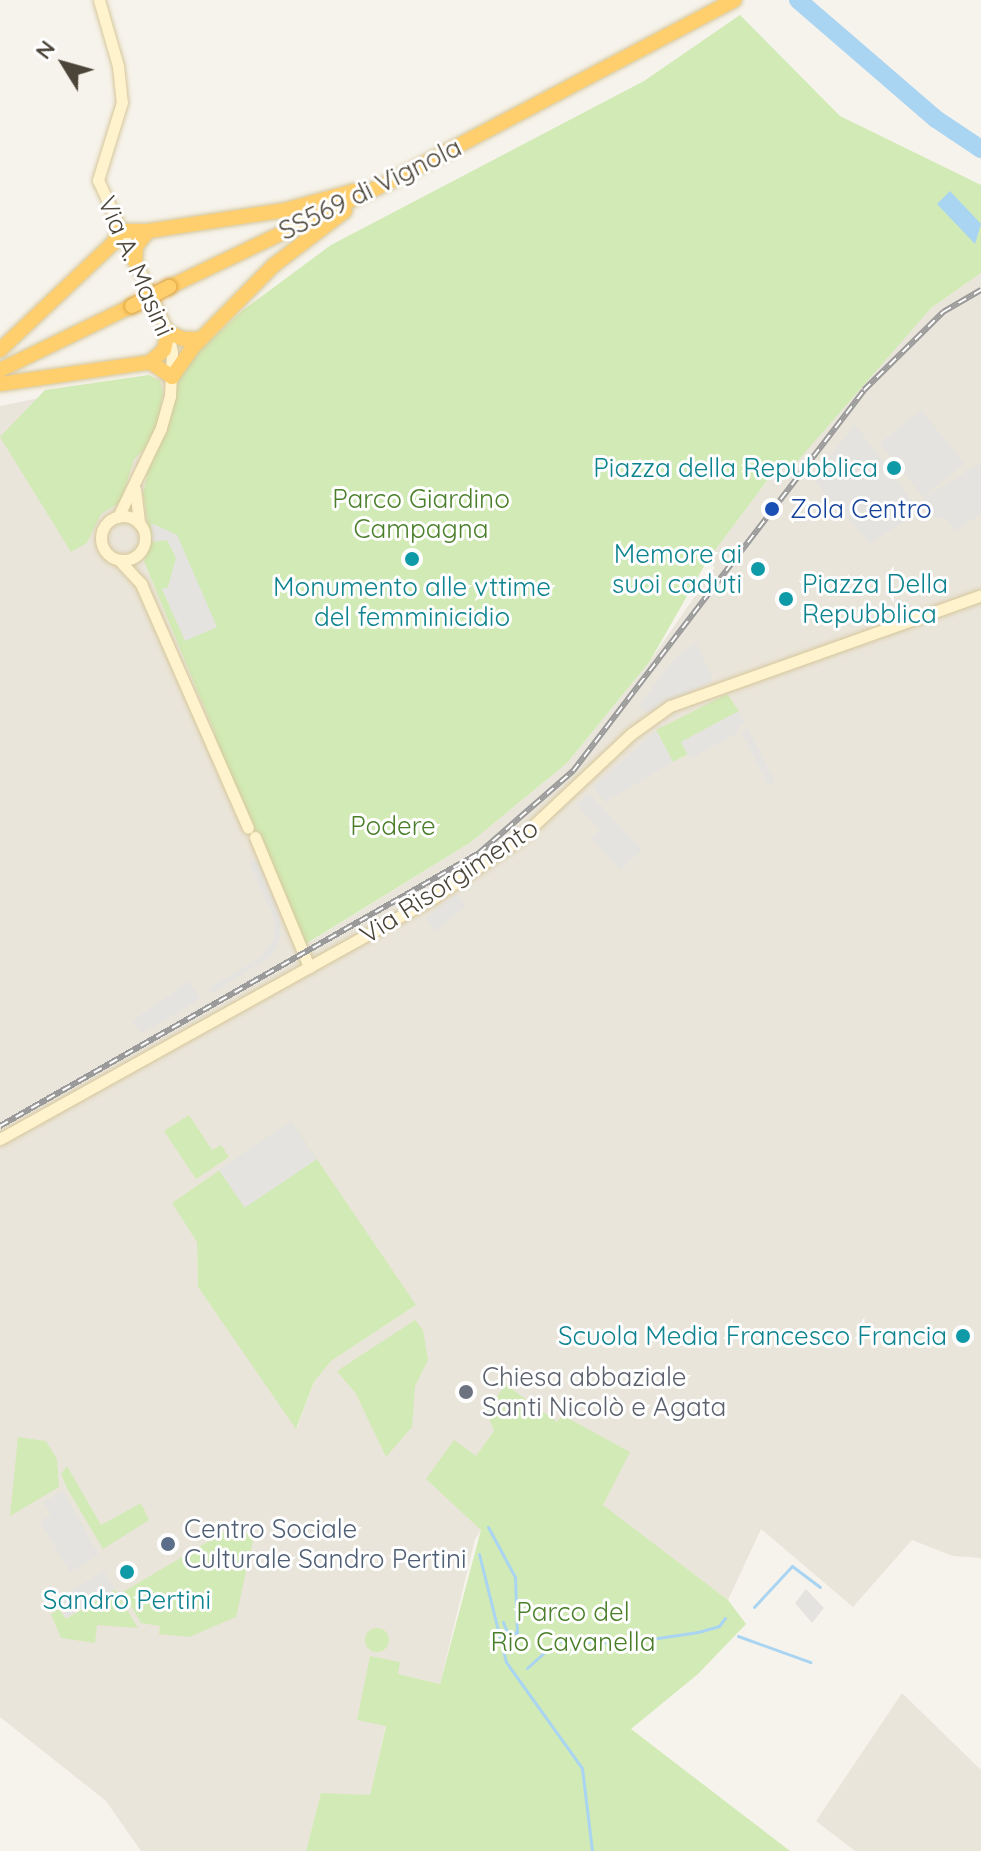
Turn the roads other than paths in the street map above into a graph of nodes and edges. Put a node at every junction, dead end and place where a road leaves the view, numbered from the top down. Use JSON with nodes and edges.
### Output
{"nodes":[{"id":1,"x":99,"y":0,"type":"edge"},
{"id":2,"x":735,"y":0,"type":"edge"},
{"id":3,"x":393,"y":180,"type":"junction"},
{"id":4,"x":120,"y":231,"type":"junction"},
{"id":5,"x":148,"y":231,"type":"junction"},
{"id":6,"x":102,"y":253,"type":"junction"},
{"id":7,"x":135,"y":262,"type":"junction"},
{"id":8,"x":168,"y":332,"type":"junction"},
{"id":9,"x":200,"y":339,"type":"junction"},
{"id":10,"x":0,"y":350,"type":"edge"},
{"id":11,"x":150,"y":362,"type":"junction"},
{"id":12,"x":0,"y":370,"type":"edge"},
{"id":13,"x":172,"y":377,"type":"junction"},
{"id":14,"x":0,"y":384,"type":"edge"},
{"id":15,"x":135,"y":485,"type":"junction"},
{"id":16,"x":118,"y":517,"type":"junction"},
{"id":17,"x":139,"y":524,"type":"junction"},
{"id":18,"x":142,"y":549,"type":"junction"},
{"id":19,"x":119,"y":560,"type":"junction"},
{"id":20,"x":141,"y":584,"type":"junction"},
{"id":21,"x":981,"y":595,"type":"edge"},
{"id":22,"x":309,"y":967,"type":"junction"},
{"id":23,"x":0,"y":1139,"type":"edge"}],
"edges":[{"from":1,"to":4,"type":"street","name":"Via A. Masini"},
{"from":2,"to":3,"type":"highway","name":"SS569 di Vignola"},
{"from":3,"to":5,"type":"highway"},
{"from":3,"to":9,"type":"highway"},
{"from":3,"to":12,"type":"highway","name":"SS569 di Vignola","bridge":true},
{"from":4,"to":5,"type":"highway"},
{"from":4,"to":6,"type":"highway"},
{"from":4,"to":7,"type":"street","name":"Via A. Masini"},
{"from":5,"to":7,"type":"highway"},
{"from":6,"to":7,"type":"highway"},
{"from":6,"to":10,"type":"highway"},
{"from":7,"to":8,"type":"street","name":"Via A. Masini"},
{"from":8,"to":9,"type":"highway"},
{"from":8,"to":11,"type":"highway"},
{"from":8,"to":13,"type":"street","name":"Via A. Masini"},
{"from":9,"to":13,"type":"highway"},
{"from":11,"to":13,"type":"highway"},
{"from":11,"to":14,"type":"highway"},
{"from":13,"to":15,"type":"street","name":"Via A. Masini"},
{"from":15,"to":16,"type":"street","name":"Via A. Masini"},
{"from":15,"to":17,"type":"street","name":"Via A. Masini"},
{"from":16,"to":17,"type":"street"},
{"from":16,"to":19,"type":"street","name":"Via A. Masini"},
{"from":17,"to":18,"type":"street","name":"Via A. Masini"},
{"from":18,"to":19,"type":"street"},
{"from":18,"to":20,"type":"street","name":"Via A. Masini"},
{"from":19,"to":20,"type":"street","name":"Via A. Masini"},
{"from":20,"to":22,"type":"street","name":"Via A. Masini"},
{"from":21,"to":22,"type":"street","name":"Via Risorgimento"},
{"from":22,"to":23,"type":"street","name":"Via Risorgimento"}]}
